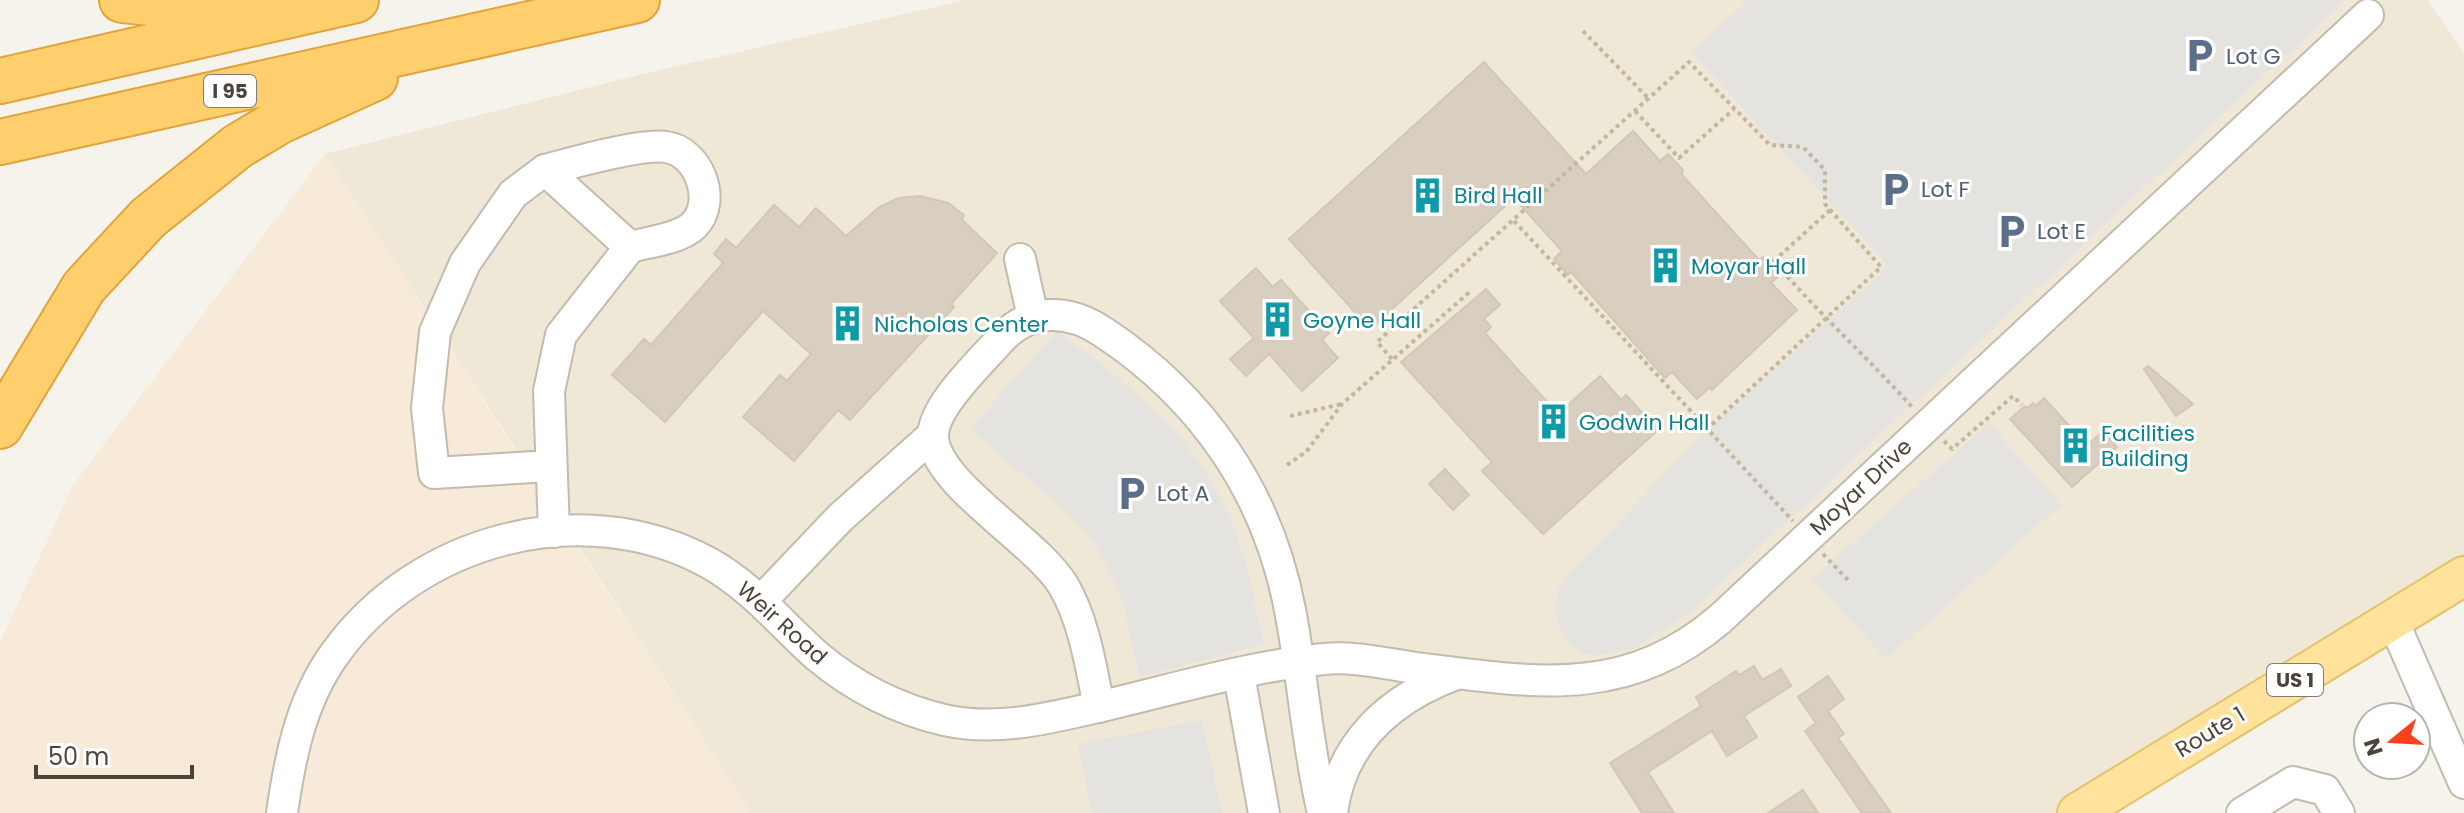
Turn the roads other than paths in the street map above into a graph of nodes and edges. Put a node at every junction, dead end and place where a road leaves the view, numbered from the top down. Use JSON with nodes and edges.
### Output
{"nodes":[{"id":1,"x":122,"y":0,"type":"edge"},
{"id":2,"x":286,"y":0,"type":"edge"},
{"id":3,"x":356,"y":0,"type":"edge"},
{"id":4,"x":637,"y":0,"type":"edge"},
{"id":5,"x":2368,"y":15,"type":"dead end"},
{"id":6,"x":461,"y":40,"type":"junction"},
{"id":7,"x":0,"y":81,"type":"edge"},
{"id":8,"x":0,"y":142,"type":"edge"},
{"id":9,"x":545,"y":170,"type":"junction"},
{"id":10,"x":630,"y":247,"type":"junction"},
{"id":11,"x":1020,"y":259,"type":"dead end"},
{"id":12,"x":1033,"y":317,"type":"junction"},
{"id":13,"x":0,"y":426,"type":"edge"},
{"id":14,"x":933,"y":435,"type":"junction"},
{"id":15,"x":551,"y":466,"type":"junction"},
{"id":16,"x":554,"y":532,"type":"junction"},
{"id":17,"x":2464,"y":576,"type":"edge"},
{"id":18,"x":761,"y":601,"type":"junction"},
{"id":19,"x":2393,"y":621,"type":"junction"},
{"id":20,"x":1299,"y":663,"type":"junction"},
{"id":21,"x":1460,"y":672,"type":"junction"},
{"id":22,"x":1239,"y":675,"type":"junction"},
{"id":23,"x":1099,"y":707,"type":"junction"},
{"id":24,"x":2464,"y":783,"type":"edge"},
{"id":25,"x":282,"y":813,"type":"edge"},
{"id":26,"x":1264,"y":813,"type":"edge"},
{"id":27,"x":1323,"y":813,"type":"edge"},
{"id":28,"x":1332,"y":813,"type":"edge"},
{"id":29,"x":2077,"y":813,"type":"edge"},
{"id":30,"x":2242,"y":813,"type":"edge"},
{"id":31,"x":2339,"y":813,"type":"edge"}],
"edges":[{"from":1,"to":2,"type":"highway"},
{"from":3,"to":7,"type":"highway"},
{"from":4,"to":6,"type":"highway","number":"I 95"},
{"from":5,"to":21,"type":"street","name":"Moyar Drive"},
{"from":6,"to":8,"type":"highway","number":"I 95"},
{"from":6,"to":13,"type":"highway"},
{"from":9,"to":10,"type":"street"},
{"from":9,"to":10,"type":"street"},
{"from":9,"to":15,"type":"street"},
{"from":10,"to":15,"type":"street"},
{"from":11,"to":12,"type":"street"},
{"from":12,"to":14,"type":"street"},
{"from":12,"to":20,"type":"street"},
{"from":14,"to":18,"type":"street"},
{"from":14,"to":23,"type":"street"},
{"from":15,"to":16,"type":"street"},
{"from":16,"to":18,"type":"street","name":"Weir Road"},
{"from":16,"to":25,"type":"street","name":"Weir Road"},
{"from":17,"to":19,"type":"main road","name":"Route 1","number":"US 1"},
{"from":18,"to":23,"type":"street","name":"Weir Road"},
{"from":19,"to":24,"type":"street"},
{"from":19,"to":29,"type":"main road","name":"Route 1","number":"US 1"},
{"from":20,"to":21,"type":"street","name":"Moyar Drive"},
{"from":20,"to":22,"type":"street","name":"Moyar Drive"},
{"from":20,"to":27,"type":"street"},
{"from":21,"to":28,"type":"street"},
{"from":22,"to":23,"type":"street","name":"Weir Road"},
{"from":22,"to":26,"type":"street"},
{"from":30,"to":31,"type":"street"}]}
